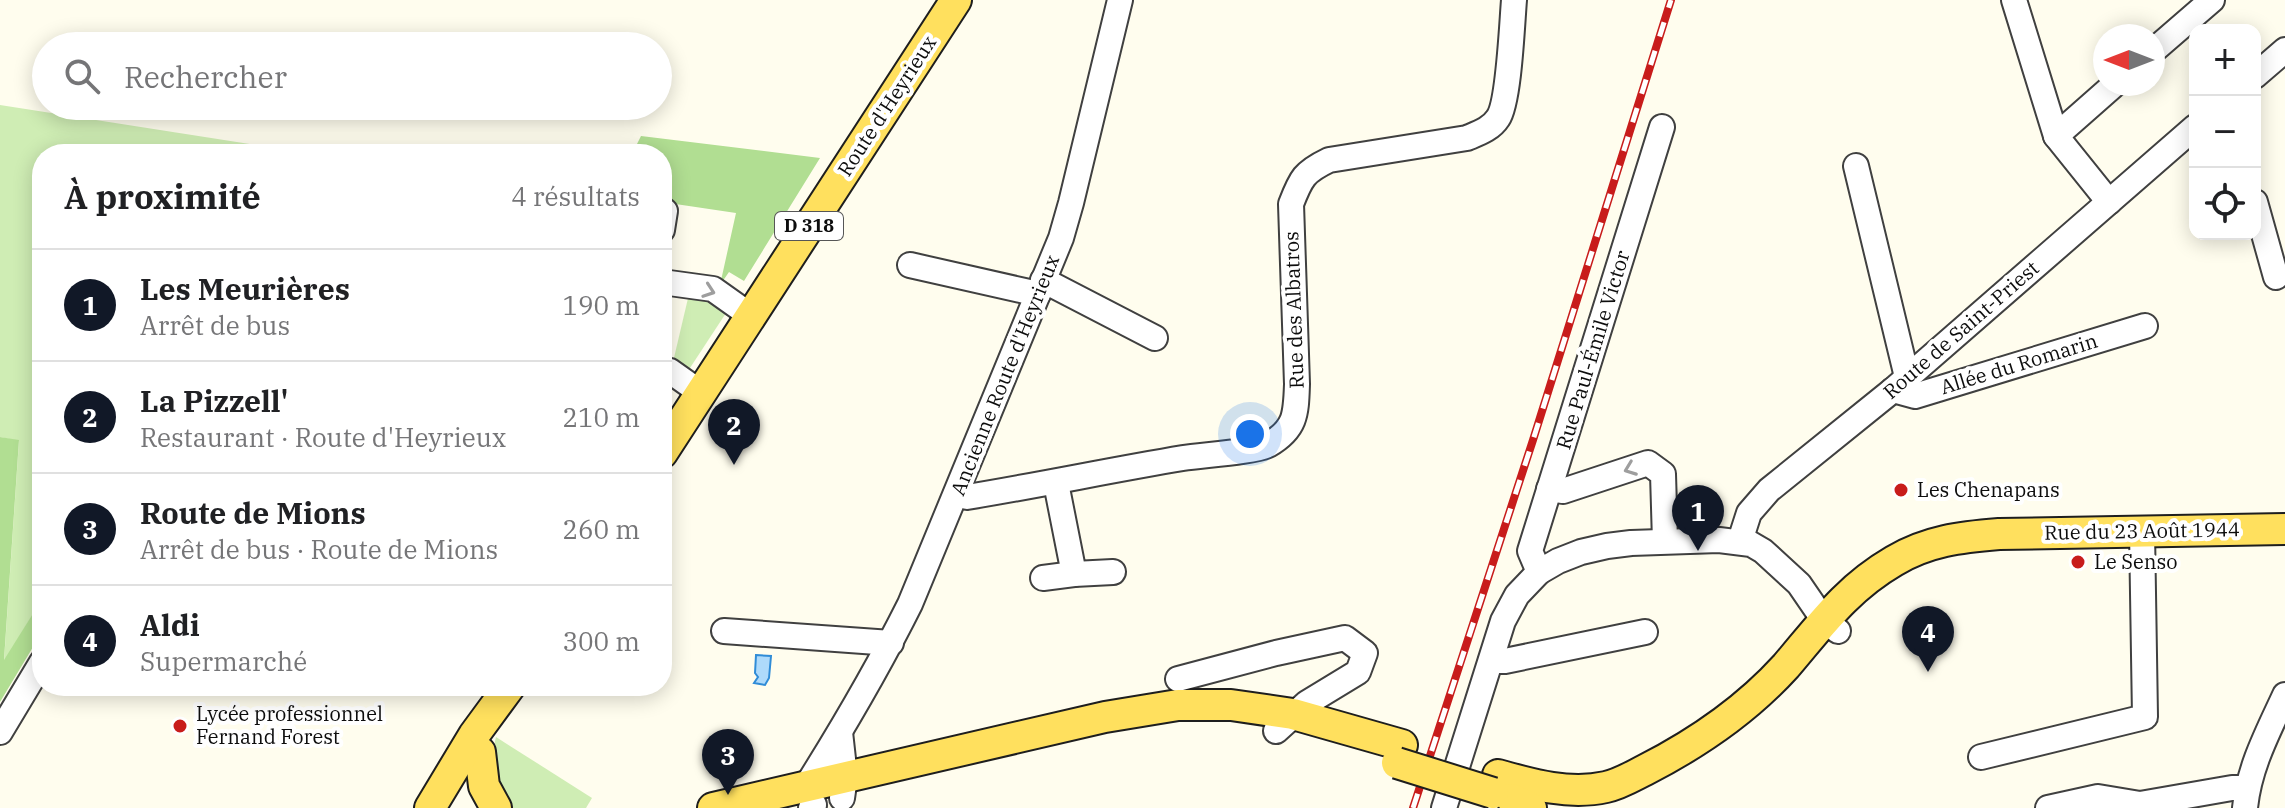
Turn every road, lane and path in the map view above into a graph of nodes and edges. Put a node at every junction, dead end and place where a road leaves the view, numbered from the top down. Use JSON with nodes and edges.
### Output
{"nodes":[{"id":1,"x":956,"y":0,"type":"edge"},
{"id":2,"x":1120,"y":0,"type":"edge"},
{"id":3,"x":1514,"y":0,"type":"edge"},
{"id":4,"x":2014,"y":0,"type":"edge"},
{"id":5,"x":2212,"y":0,"type":"edge"},
{"id":6,"x":2165,"y":41,"type":"edge"},
{"id":7,"x":2285,"y":50,"type":"edge"},
{"id":8,"x":2261,"y":71,"type":"edge"},
{"id":9,"x":2101,"y":96,"type":"edge"},
{"id":10,"x":1662,"y":127,"type":"dead end"},
{"id":11,"x":2189,"y":132,"type":"edge"},
{"id":12,"x":2056,"y":136,"type":"junction"},
{"id":13,"x":1856,"y":166,"type":"dead end"},
{"id":14,"x":2109,"y":202,"type":"junction"},
{"id":15,"x":2261,"y":223,"type":"edge"},
{"id":16,"x":910,"y":265,"type":"dead end"},
{"id":17,"x":2276,"y":277,"type":"dead end"},
{"id":18,"x":672,"y":283,"type":"edge"},
{"id":19,"x":1040,"y":287,"type":"junction"},
{"id":20,"x":751,"y":316,"type":"junction"},
{"id":21,"x":2145,"y":326,"type":"dead end"},
{"id":22,"x":1155,"y":338,"type":"dead end"},
{"id":23,"x":672,"y":372,"type":"edge"},
{"id":24,"x":1900,"y":384,"type":"junction"},
{"id":25,"x":701,"y":393,"type":"junction"},
{"id":26,"x":672,"y":438,"type":"edge"},
{"id":27,"x":1056,"y":483,"type":"junction"},
{"id":28,"x":1549,"y":489,"type":"junction"},
{"id":29,"x":956,"y":494,"type":"junction"},
{"id":30,"x":2285,"y":529,"type":"edge"},
{"id":31,"x":2142,"y":531,"type":"junction"},
{"id":32,"x":1665,"y":541,"type":"junction"},
{"id":33,"x":1740,"y":541,"type":"junction"},
{"id":34,"x":1113,"y":572,"type":"dead end"},
{"id":35,"x":1539,"y":572,"type":"junction"},
{"id":36,"x":1074,"y":574,"type":"junction"},
{"id":37,"x":1043,"y":578,"type":"dead end"},
{"id":38,"x":1838,"y":617,"type":"junction"},
{"id":39,"x":724,"y":631,"type":"dead end"},
{"id":40,"x":1645,"y":632,"type":"dead end"},
{"id":41,"x":891,"y":643,"type":"junction"},
{"id":42,"x":1491,"y":661,"type":"junction"},
{"id":43,"x":32,"y":679,"type":"edge"},
{"id":44,"x":1178,"y":679,"type":"dead end"},
{"id":45,"x":2285,"y":695,"type":"edge"},
{"id":46,"x":503,"y":696,"type":"edge"},
{"id":47,"x":505,"y":696,"type":"edge"},
{"id":48,"x":1284,"y":723,"type":"junction"},
{"id":49,"x":0,"y":732,"type":"edge"},
{"id":50,"x":840,"y":732,"type":"junction"},
{"id":51,"x":480,"y":752,"type":"junction"},
{"id":52,"x":1981,"y":757,"type":"dead end"},
{"id":53,"x":1508,"y":794,"type":"edge"},
{"id":54,"x":820,"y":797,"type":"edge"},
{"id":55,"x":2246,"y":798,"type":"edge"},
{"id":56,"x":430,"y":808,"type":"edge"},
{"id":57,"x":454,"y":808,"type":"edge"},
{"id":58,"x":496,"y":808,"type":"edge"},
{"id":59,"x":713,"y":808,"type":"edge"},
{"id":60,"x":1444,"y":808,"type":"edge"},
{"id":61,"x":2048,"y":808,"type":"edge"}],
"edges":[{"from":1,"to":20,"type":"main road","name":"Route d'Heyrieux","number":"D 318"},
{"from":2,"to":19,"type":"street","name":"Ancienne Route d'Heyrieux"},
{"from":3,"to":27,"type":"street","name":"Rue des Albatros"},
{"from":4,"to":12,"type":"street"},
{"from":5,"to":6,"type":"street"},
{"from":7,"to":8,"type":"street"},
{"from":9,"to":12,"type":"street"},
{"from":10,"to":28,"type":"street","name":"Rue Paul-Émile Victor"},
{"from":11,"to":14,"type":"street","name":"Route de Saint-Priest"},
{"from":12,"to":14,"type":"street"},
{"from":13,"to":24,"type":"street"},
{"from":14,"to":24,"type":"street","name":"Route de Saint-Priest"},
{"from":15,"to":17,"type":"street"},
{"from":16,"to":19,"type":"street"},
{"from":18,"to":20,"type":"street","one_way":true},
{"from":19,"to":22,"type":"street"},
{"from":19,"to":29,"type":"street","name":"Ancienne Route d'Heyrieux"},
{"from":20,"to":25,"type":"main road","name":"Route d'Heyrieux","number":"D 318"},
{"from":21,"to":24,"type":"street","name":"Allée du Romarin"},
{"from":23,"to":25,"type":"street"},
{"from":24,"to":33,"type":"street","name":"Route de Saint-Priest"},
{"from":25,"to":26,"type":"main road","name":"Route d'Heyrieux","number":"D 318"},
{"from":27,"to":29,"type":"street","name":"Rue des Albatros"},
{"from":27,"to":36,"type":"street"},
{"from":32,"to":28,"type":"street","one_way":true},
{"from":28,"to":35,"type":"street","name":"Rue Paul-Émile Victor"},
{"from":29,"to":41,"type":"street","name":"Ancienne Route d'Heyrieux"},
{"from":30,"to":31,"type":"main road","name":"Rue du 23 Août 1944"},
{"from":31,"to":38,"type":"main road","name":"Rue du 23 Août 1944"},
{"from":31,"to":52,"type":"street"},
{"from":32,"to":33,"type":"street"},
{"from":32,"to":35,"type":"street"},
{"from":33,"to":38,"type":"street"},
{"from":34,"to":36,"type":"street"},
{"from":35,"to":42,"type":"street"},
{"from":36,"to":37,"type":"street"},
{"from":38,"to":53,"type":"main road","name":"Rue du 23 Août 1944"},
{"from":39,"to":41,"type":"street"},
{"from":40,"to":42,"type":"street"},
{"from":41,"to":50,"type":"street","name":"Ancienne Route d'Heyrieux"},
{"from":42,"to":60,"type":"street"},
{"from":43,"to":49,"type":"street"},
{"from":44,"to":48,"type":"street"},
{"from":45,"to":55,"type":"street"},
{"from":46,"to":56,"type":"main road"},
{"from":47,"to":51,"type":"main road"},
{"from":48,"to":53,"type":"main road","name":"Rue du 23 Août 1944"},
{"from":48,"to":54,"type":"main road","name":"Rue du 23 Août 1944"},
{"from":50,"to":54,"type":"street"},
{"from":50,"to":54,"type":"street","name":"Ancienne Route d'Heyrieux"},
{"from":51,"to":57,"type":"main road"},
{"from":51,"to":58,"type":"main road"},
{"from":54,"to":59,"type":"main road","name":"Rue du 23 Août 1944"},
{"from":55,"to":61,"type":"street"}]}
